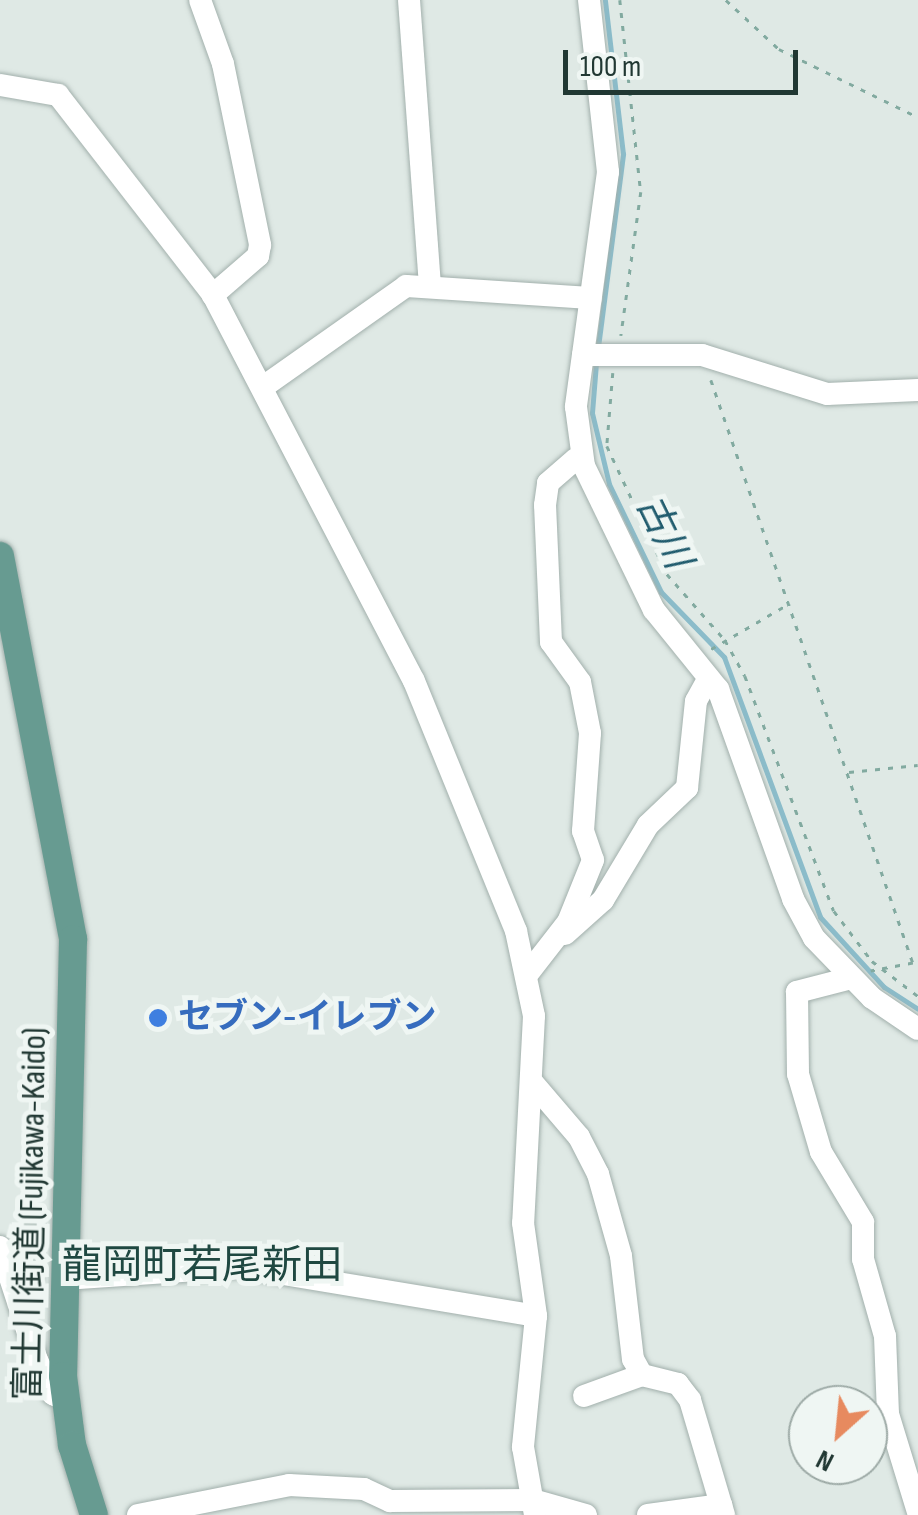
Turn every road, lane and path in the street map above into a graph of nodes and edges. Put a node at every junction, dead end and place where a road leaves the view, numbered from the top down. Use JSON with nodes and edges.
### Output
{"nodes":[{"id":1,"x":200,"y":0,"type":"edge"},
{"id":2,"x":408,"y":0,"type":"edge"},
{"id":3,"x":589,"y":0,"type":"edge"},
{"id":4,"x":620,"y":0,"type":"edge"},
{"id":5,"x":726,"y":0,"type":"edge"},
{"id":6,"x":0,"y":86,"type":"edge"},
{"id":7,"x":918,"y":117,"type":"edge"},
{"id":8,"x":430,"y":283,"type":"junction"},
{"id":9,"x":213,"y":295,"type":"junction"},
{"id":10,"x":590,"y":298,"type":"junction"},
{"id":11,"x":702,"y":355,"type":"junction"},
{"id":12,"x":599,"y":356,"type":"junction"},
{"id":13,"x":263,"y":387,"type":"junction"},
{"id":14,"x":918,"y":390,"type":"edge"},
{"id":15,"x":576,"y":459,"type":"dead end"},
{"id":16,"x":0,"y":556,"type":"edge"},
{"id":17,"x":791,"y":602,"type":"junction"},
{"id":18,"x":724,"y":640,"type":"junction"},
{"id":19,"x":718,"y":643,"type":"dead end"},
{"id":20,"x":710,"y":678,"type":"junction"},
{"id":21,"x":918,"y":765,"type":"edge"},
{"id":22,"x":848,"y":772,"type":"junction"},
{"id":23,"x":550,"y":949,"type":"junction"},
{"id":24,"x":874,"y":970,"type":"dead end"},
{"id":25,"x":881,"y":970,"type":"junction"},
{"id":26,"x":526,"y":976,"type":"junction"},
{"id":27,"x":851,"y":978,"type":"junction"},
{"id":28,"x":918,"y":996,"type":"edge"},
{"id":29,"x":918,"y":1029,"type":"edge"},
{"id":30,"x":532,"y":1082,"type":"junction"},
{"id":31,"x":0,"y":1247,"type":"edge"},
{"id":32,"x":64,"y":1278,"type":"junction"},
{"id":33,"x":536,"y":1316,"type":"junction"},
{"id":34,"x":642,"y":1375,"type":"junction"},
{"id":35,"x":584,"y":1396,"type":"dead end"},
{"id":36,"x":65,"y":1400,"type":"junction"},
{"id":37,"x":534,"y":1507,"type":"edge"},
{"id":38,"x":722,"y":1510,"type":"edge"},
{"id":39,"x":918,"y":1512,"type":"edge"},
{"id":40,"x":94,"y":1515,"type":"edge"},
{"id":41,"x":138,"y":1515,"type":"edge"},
{"id":42,"x":586,"y":1515,"type":"edge"},
{"id":43,"x":648,"y":1515,"type":"edge"}],
"edges":[{"from":1,"to":9,"type":"street"},
{"from":2,"to":8,"type":"street"},
{"from":3,"to":10,"type":"street"},
{"from":4,"to":12,"type":"path"},
{"from":5,"to":7,"type":"path"},
{"from":6,"to":9,"type":"street"},
{"from":8,"to":10,"type":"street"},
{"from":8,"to":13,"type":"street"},
{"from":9,"to":13,"type":"street"},
{"from":10,"to":12,"type":"street"},
{"from":11,"to":12,"type":"street"},
{"from":11,"to":14,"type":"street"},
{"from":11,"to":17,"type":"path"},
{"from":12,"to":18,"type":"path"},
{"from":12,"to":20,"type":"street"},
{"from":13,"to":26,"type":"street"},
{"from":15,"to":23,"type":"street"},
{"from":16,"to":32,"type":"main road","name":"富士川街道 (Fujikawa-Kaido)"},
{"from":17,"to":18,"type":"path"},
{"from":17,"to":22,"type":"path"},
{"from":18,"to":19,"type":"path"},
{"from":18,"to":25,"type":"path"},
{"from":20,"to":23,"type":"street"},
{"from":20,"to":27,"type":"street"},
{"from":21,"to":22,"type":"path"},
{"from":22,"to":25,"type":"path"},
{"from":23,"to":26,"type":"street"},
{"from":24,"to":25,"type":"path"},
{"from":25,"to":28,"type":"path"},
{"from":26,"to":30,"type":"street"},
{"from":27,"to":29,"type":"street"},
{"from":27,"to":39,"type":"street"},
{"from":30,"to":33,"type":"street"},
{"from":30,"to":34,"type":"street"},
{"from":31,"to":36,"type":"street"},
{"from":32,"to":33,"type":"street"},
{"from":32,"to":36,"type":"main road","name":"富士川街道 (Fujikawa-Kaido)"},
{"from":33,"to":37,"type":"street"},
{"from":34,"to":35,"type":"street"},
{"from":34,"to":38,"type":"street"},
{"from":36,"to":40,"type":"main road","name":"富士川街道 (Fujikawa-Kaido)"},
{"from":37,"to":41,"type":"street"},
{"from":37,"to":42,"type":"street"},
{"from":38,"to":43,"type":"street"}]}
